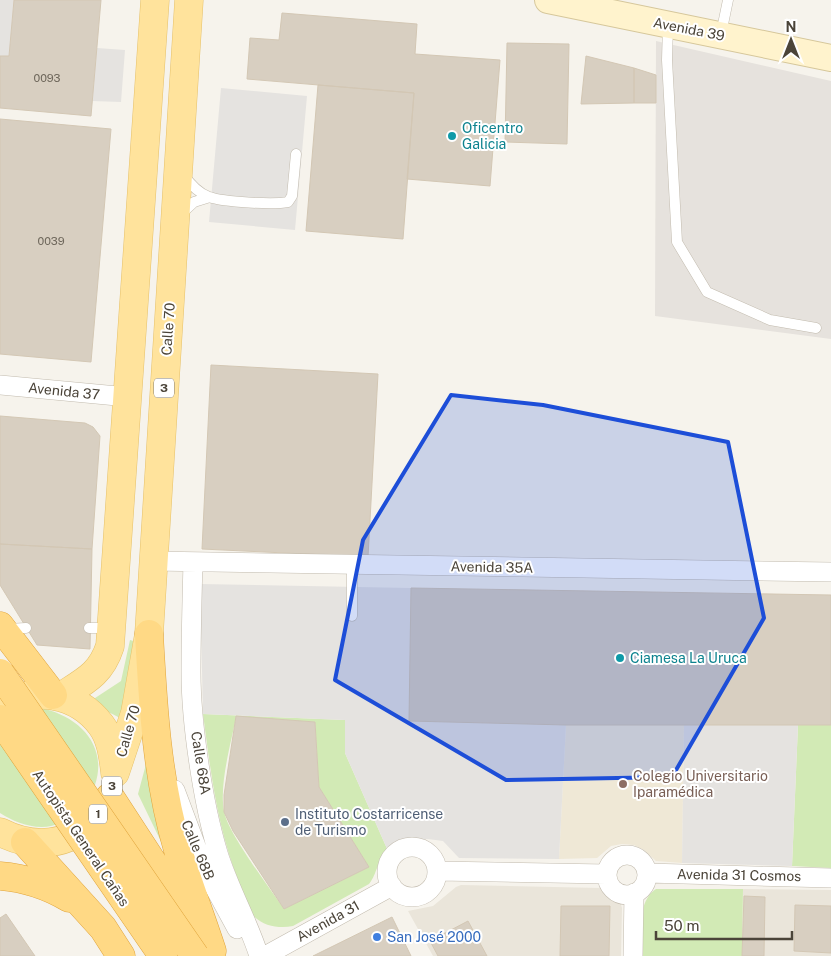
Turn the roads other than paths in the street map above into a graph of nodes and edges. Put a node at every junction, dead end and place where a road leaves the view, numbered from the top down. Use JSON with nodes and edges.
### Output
{"nodes":[{"id":1,"x":155,"y":0,"type":"edge"},
{"id":2,"x":189,"y":0,"type":"edge"},
{"id":3,"x":548,"y":0,"type":"edge"},
{"id":4,"x":728,"y":0,"type":"edge"},
{"id":5,"x":668,"y":25,"type":"junction"},
{"id":6,"x":721,"y":34,"type":"junction"},
{"id":7,"x":831,"y":58,"type":"edge"},
{"id":8,"x":296,"y":154,"type":"dead end"},
{"id":9,"x":178,"y":167,"type":"junction"},
{"id":10,"x":210,"y":197,"type":"junction"},
{"id":11,"x":174,"y":223,"type":"junction"},
{"id":12,"x":816,"y":328,"type":"dead end"},
{"id":13,"x":0,"y":385,"type":"edge"},
{"id":14,"x":128,"y":397,"type":"junction"},
{"id":15,"x":153,"y":561,"type":"junction"},
{"id":16,"x":193,"y":562,"type":"junction"},
{"id":17,"x":352,"y":564,"type":"junction"},
{"id":18,"x":831,"y":572,"type":"edge"},
{"id":19,"x":352,"y":616,"type":"dead end"},
{"id":20,"x":9,"y":628,"type":"edge"},
{"id":21,"x":149,"y":634,"type":"junction"},
{"id":22,"x":0,"y":673,"type":"edge"},
{"id":23,"x":57,"y":696,"type":"junction"},
{"id":24,"x":0,"y":706,"type":"edge"},
{"id":25,"x":0,"y":719,"type":"edge"},
{"id":26,"x":156,"y":736,"type":"junction"},
{"id":27,"x":112,"y":785,"type":"junction"},
{"id":28,"x":0,"y":832,"type":"edge"},
{"id":29,"x":25,"y":842,"type":"junction"},
{"id":30,"x":438,"y":871,"type":"junction"},
{"id":31,"x":647,"y":873,"type":"junction"},
{"id":32,"x":606,"y":874,"type":"junction"},
{"id":33,"x":0,"y":876,"type":"edge"},
{"id":34,"x":831,"y":878,"type":"edge"},
{"id":35,"x":392,"y":886,"type":"junction"},
{"id":36,"x":170,"y":891,"type":"junction"},
{"id":37,"x":634,"y":893,"type":"junction"},
{"id":38,"x":80,"y":905,"type":"junction"},
{"id":39,"x":103,"y":928,"type":"junction"},
{"id":40,"x":208,"y":954,"type":"edge"},
{"id":41,"x":121,"y":956,"type":"edge"},
{"id":42,"x":163,"y":956,"type":"edge"},
{"id":43,"x":258,"y":956,"type":"edge"},
{"id":44,"x":265,"y":956,"type":"edge"},
{"id":45,"x":633,"y":956,"type":"edge"}],
"edges":[{"from":1,"to":14,"type":"main road"},
{"from":2,"to":9,"type":"main road","name":"Calle 70","number":"3"},
{"from":3,"to":5,"type":"main road","name":"Avenida 39"},
{"from":4,"to":6,"type":"lane"},
{"from":5,"to":6,"type":"main road","name":"Avenida 39"},
{"from":5,"to":12,"type":"lane"},
{"from":6,"to":7,"type":"main road","name":"Avenida 39"},
{"from":8,"to":10,"type":"lane"},
{"from":9,"to":10,"type":"lane"},
{"from":9,"to":11,"type":"main road","name":"Calle 70","number":"3"},
{"from":10,"to":11,"type":"lane"},
{"from":11,"to":15,"type":"main road","name":"Calle 70","number":"3"},
{"from":13,"to":14,"type":"street","name":"Avenida 37"},
{"from":14,"to":23,"type":"main road"},
{"from":15,"to":16,"type":"street","name":"Avenida 35A"},
{"from":15,"to":21,"type":"main road","name":"Calle 70","number":"3"},
{"from":16,"to":17,"type":"street","name":"Avenida 35A"},
{"from":16,"to":43,"type":"street","name":"Calle 68A"},
{"from":17,"to":18,"type":"street","name":"Avenida 35A"},
{"from":17,"to":19,"type":"lane"},
{"from":20,"to":23,"type":"highway"},
{"from":21,"to":26,"type":"highway"},
{"from":21,"to":27,"type":"main road","name":"Calle 70","number":"3"},
{"from":22,"to":40,"type":"highway","name":"Autopista General Cañas","number":"1","bridge":true},
{"from":23,"to":24,"type":"main road","number":"3"},
{"from":23,"to":27,"type":"main road","number":"3"},
{"from":25,"to":42,"type":"highway","name":"Autopista General Cañas","number":"1","bridge":true},
{"from":26,"to":40,"type":"highway"},
{"from":26,"to":43,"type":"street","name":"Calle 68B"},
{"from":27,"to":29,"type":"main road","number":"3"},
{"from":27,"to":36,"type":"highway"},
{"from":28,"to":29,"type":"main road","number":"3"},
{"from":29,"to":38,"type":"highway"},
{"from":30,"to":32,"type":"street"},
{"from":30,"to":35,"type":"street"},
{"from":30,"to":35,"type":"street"},
{"from":31,"to":32,"type":"street"},
{"from":31,"to":34,"type":"street","name":"Avenida 31 Cosmos"},
{"from":31,"to":37,"type":"street"},
{"from":32,"to":37,"type":"street"},
{"from":33,"to":38,"type":"highway"},
{"from":35,"to":44,"type":"street","name":"Avenida 31"},
{"from":36,"to":39,"type":"highway"},
{"from":36,"to":40,"type":"highway"},
{"from":37,"to":45,"type":"street"},
{"from":38,"to":39,"type":"highway"},
{"from":39,"to":41,"type":"highway"}]}
